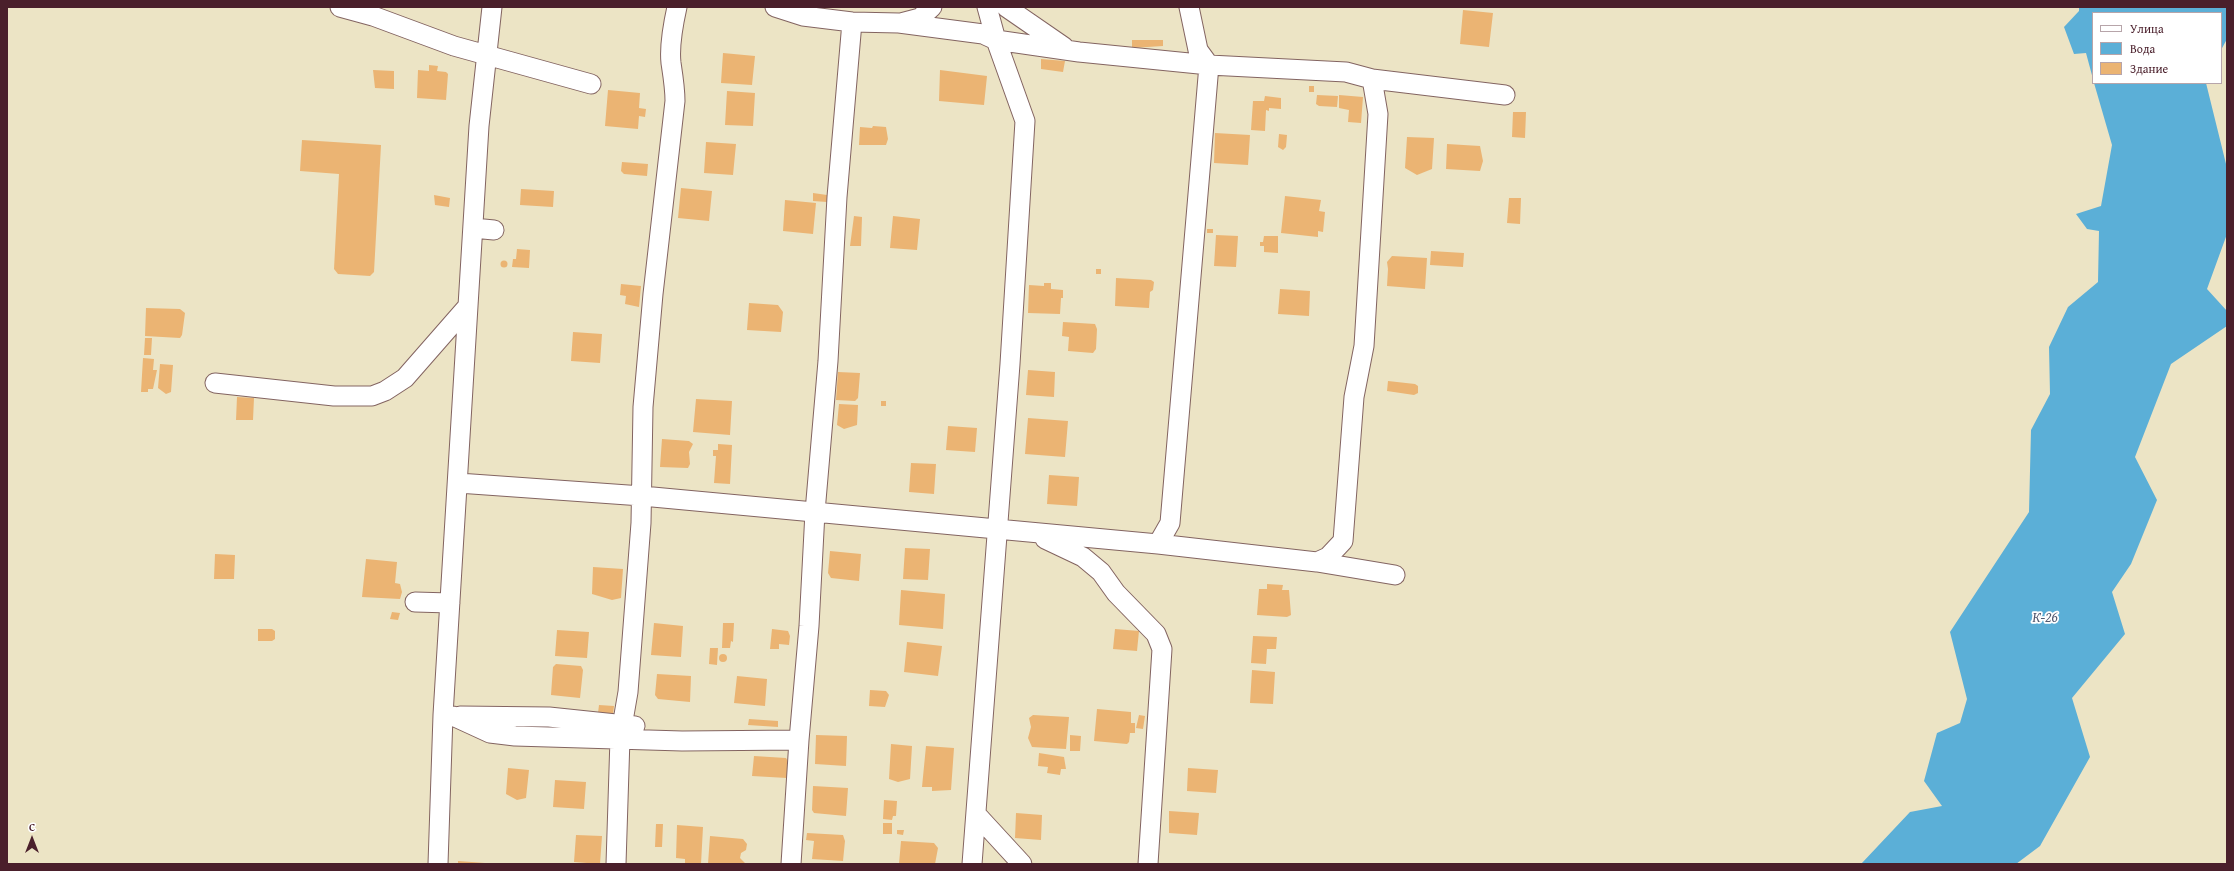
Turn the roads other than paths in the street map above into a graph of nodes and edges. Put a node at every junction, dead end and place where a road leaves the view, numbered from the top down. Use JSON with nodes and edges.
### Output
{"nodes":[{"id":1,"x":340,"y":7,"type":"edge"},
{"id":2,"x":492,"y":7,"type":"edge"},
{"id":3,"x":677,"y":7,"type":"edge"},
{"id":4,"x":775,"y":7,"type":"edge"},
{"id":5,"x":932,"y":7,"type":"edge"},
{"id":6,"x":987,"y":7,"type":"edge"},
{"id":7,"x":1006,"y":7,"type":"edge"},
{"id":8,"x":1189,"y":7,"type":"edge"},
{"id":9,"x":852,"y":22,"type":"junction"},
{"id":10,"x":899,"y":24,"type":"junction"},
{"id":11,"x":996,"y":40,"type":"junction"},
{"id":12,"x":1069,"y":50,"type":"junction"},
{"id":13,"x":485,"y":55,"type":"junction"},
{"id":14,"x":1209,"y":65,"type":"junction"},
{"id":15,"x":1372,"y":79,"type":"junction"},
{"id":16,"x":591,"y":84,"type":"dead end"},
{"id":17,"x":1505,"y":95,"type":"dead end"},
{"id":18,"x":473,"y":228,"type":"junction"},
{"id":19,"x":494,"y":230,"type":"dead end"},
{"id":20,"x":468,"y":306,"type":"junction"},
{"id":21,"x":215,"y":383,"type":"dead end"},
{"id":22,"x":458,"y":483,"type":"junction"},
{"id":23,"x":642,"y":496,"type":"junction"},
{"id":24,"x":815,"y":512,"type":"junction"},
{"id":25,"x":996,"y":530,"type":"junction"},
{"id":26,"x":1033,"y":533,"type":"junction"},
{"id":27,"x":1158,"y":544,"type":"junction"},
{"id":28,"x":1317,"y":562,"type":"junction"},
{"id":29,"x":1395,"y":575,"type":"dead end"},
{"id":30,"x":415,"y":602,"type":"dead end"},
{"id":31,"x":450,"y":603,"type":"junction"},
{"id":32,"x":448,"y":715,"type":"junction"},
{"id":33,"x":622,"y":731,"type":"junction"},
{"id":34,"x":799,"y":740,"type":"junction"},
{"id":35,"x":976,"y":814,"type":"junction"},
{"id":36,"x":438,"y":864,"type":"edge"},
{"id":37,"x":616,"y":864,"type":"edge"},
{"id":38,"x":791,"y":864,"type":"edge"},
{"id":39,"x":972,"y":864,"type":"edge"},
{"id":40,"x":1022,"y":864,"type":"edge"},
{"id":41,"x":1148,"y":864,"type":"edge"}],
"edges":[{"from":1,"to":13,"type":"street"},
{"from":2,"to":13,"type":"street"},
{"from":3,"to":23,"type":"street"},
{"from":4,"to":9,"type":"street"},
{"from":5,"to":10,"type":"street"},
{"from":6,"to":11,"type":"street"},
{"from":7,"to":12,"type":"street"},
{"from":8,"to":14,"type":"street"},
{"from":9,"to":10,"type":"street"},
{"from":9,"to":24,"type":"street"},
{"from":10,"to":11,"type":"street"},
{"from":11,"to":12,"type":"street"},
{"from":11,"to":25,"type":"street"},
{"from":12,"to":14,"type":"street"},
{"from":13,"to":16,"type":"street"},
{"from":13,"to":18,"type":"street"},
{"from":14,"to":15,"type":"street"},
{"from":14,"to":27,"type":"street"},
{"from":15,"to":17,"type":"street"},
{"from":15,"to":28,"type":"street"},
{"from":18,"to":19,"type":"street"},
{"from":18,"to":20,"type":"street"},
{"from":20,"to":21,"type":"street"},
{"from":20,"to":22,"type":"street"},
{"from":22,"to":23,"type":"street"},
{"from":22,"to":31,"type":"street"},
{"from":23,"to":24,"type":"street"},
{"from":23,"to":33,"type":"street"},
{"from":24,"to":25,"type":"street"},
{"from":24,"to":34,"type":"street"},
{"from":25,"to":26,"type":"street"},
{"from":25,"to":35,"type":"street"},
{"from":26,"to":27,"type":"street"},
{"from":26,"to":41,"type":"street"},
{"from":27,"to":28,"type":"street"},
{"from":28,"to":29,"type":"street"},
{"from":30,"to":31,"type":"street"},
{"from":31,"to":32,"type":"street"},
{"from":32,"to":33,"type":"street"},
{"from":32,"to":36,"type":"street"},
{"from":33,"to":34,"type":"street"},
{"from":33,"to":37,"type":"street"},
{"from":34,"to":38,"type":"street"},
{"from":35,"to":39,"type":"street"},
{"from":35,"to":40,"type":"street"}]}
